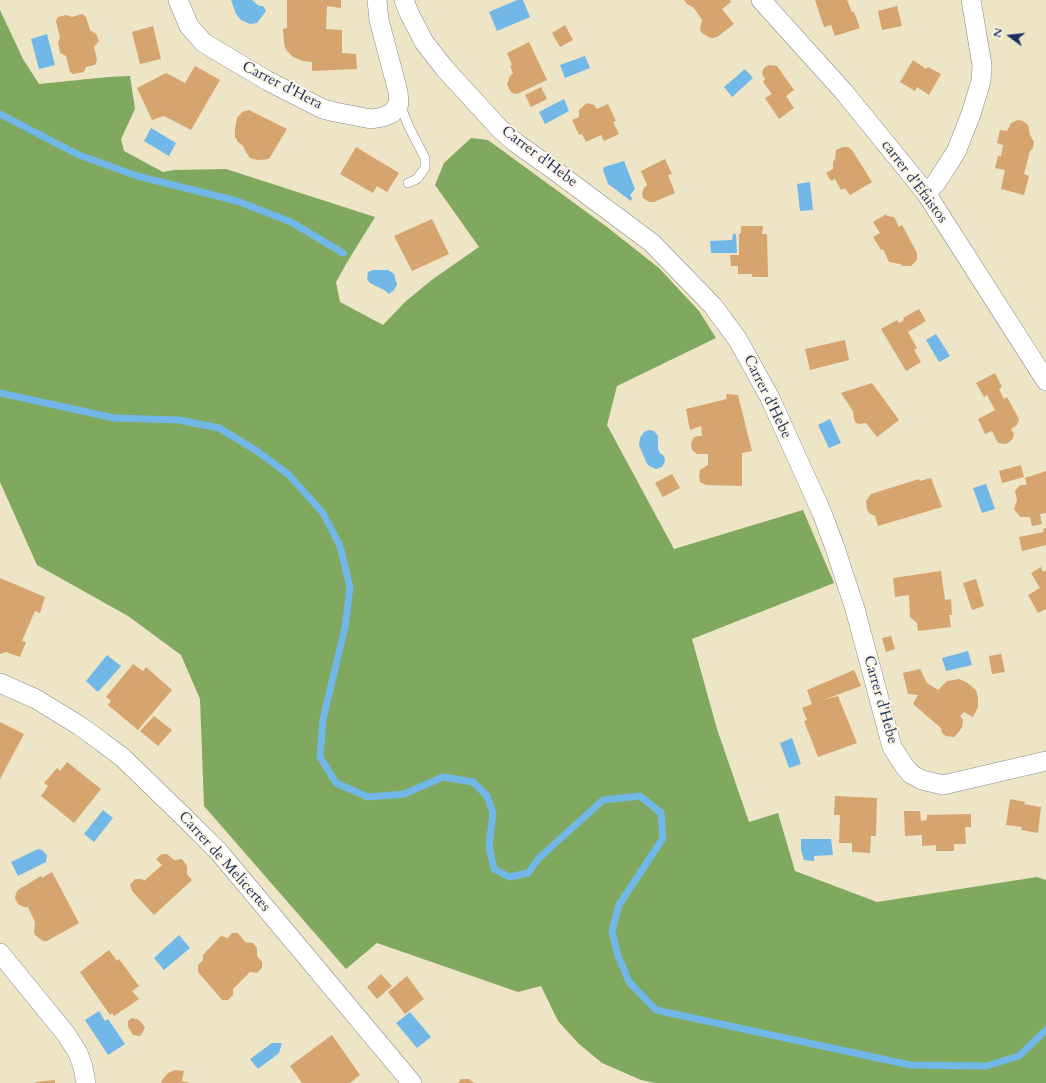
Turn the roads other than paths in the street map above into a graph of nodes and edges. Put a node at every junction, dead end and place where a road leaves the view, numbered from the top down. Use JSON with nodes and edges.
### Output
{"nodes":[{"id":1,"x":178,"y":0,"type":"edge"},
{"id":2,"x":377,"y":0,"type":"edge"},
{"id":3,"x":404,"y":0,"type":"edge"},
{"id":4,"x":761,"y":0,"type":"edge"},
{"id":5,"x":971,"y":0,"type":"edge"},
{"id":6,"x":399,"y":104,"type":"junction"},
{"id":7,"x":408,"y":183,"type":"dead end"},
{"id":8,"x":926,"y":193,"type":"junction"},
{"id":9,"x":1046,"y":381,"type":"edge"},
{"id":10,"x":0,"y":683,"type":"edge"},
{"id":11,"x":1046,"y":761,"type":"edge"},
{"id":12,"x":0,"y":953,"type":"edge"},
{"id":13,"x":86,"y":1083,"type":"edge"},
{"id":14,"x":411,"y":1083,"type":"edge"}],
"edges":[{"from":1,"to":6,"type":"street","name":"Carrer d'Hera"},
{"from":2,"to":6,"type":"street"},
{"from":3,"to":11,"type":"street","name":"Carrer d'Hebe"},
{"from":4,"to":8,"type":"street","name":"carrer d'Efaistos"},
{"from":5,"to":8,"type":"street"},
{"from":6,"to":7,"type":"lane"},
{"from":8,"to":9,"type":"street","name":"carrer d'Efaistos"},
{"from":10,"to":14,"type":"street","name":"Carrer de Melicertes"},
{"from":12,"to":13,"type":"street"}]}
